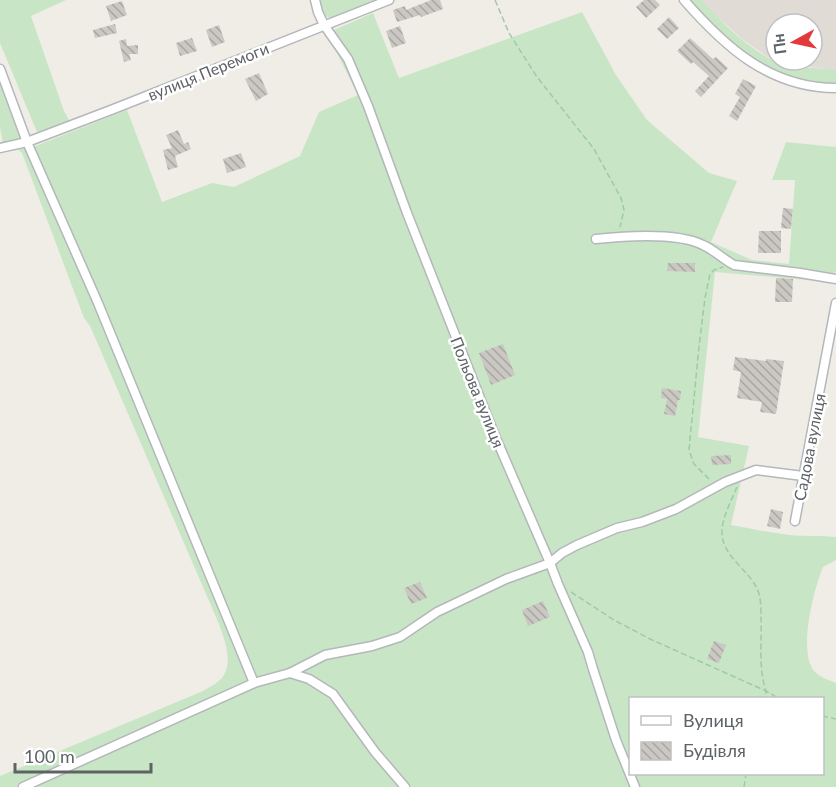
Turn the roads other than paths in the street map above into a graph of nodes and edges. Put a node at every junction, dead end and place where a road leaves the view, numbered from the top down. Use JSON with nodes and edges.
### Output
{"nodes":[{"id":1,"x":315,"y":0,"type":"edge"},
{"id":2,"x":389,"y":0,"type":"edge"},
{"id":3,"x":684,"y":0,"type":"edge"},
{"id":4,"x":324,"y":25,"type":"junction"},
{"id":5,"x":0,"y":69,"type":"edge"},
{"id":6,"x":836,"y":88,"type":"edge"},
{"id":7,"x":27,"y":142,"type":"junction"},
{"id":8,"x":0,"y":148,"type":"edge"},
{"id":9,"x":596,"y":239,"type":"dead end"},
{"id":10,"x":836,"y":279,"type":"edge"},
{"id":11,"x":836,"y":303,"type":"edge"},
{"id":12,"x":803,"y":476,"type":"junction"},
{"id":13,"x":795,"y":521,"type":"dead end"},
{"id":14,"x":550,"y":563,"type":"junction"},
{"id":15,"x":290,"y":674,"type":"junction"},
{"id":16,"x":254,"y":683,"type":"junction"},
{"id":17,"x":629,"y":772,"type":"edge"},
{"id":18,"x":23,"y":787,"type":"edge"},
{"id":19,"x":405,"y":787,"type":"edge"}],
"edges":[{"from":1,"to":4,"type":"street","name":"Польова вулиця"},
{"from":2,"to":4,"type":"street","name":"вулиця Перемоги"},
{"from":3,"to":6,"type":"street"},
{"from":4,"to":7,"type":"street","name":"вулиця Перемоги"},
{"from":4,"to":14,"type":"street","name":"Польова вулиця"},
{"from":5,"to":7,"type":"street"},
{"from":7,"to":8,"type":"street","name":"вулиця Перемоги"},
{"from":7,"to":16,"type":"street"},
{"from":9,"to":10,"type":"street"},
{"from":11,"to":12,"type":"street","name":"Садова вулиця"},
{"from":12,"to":13,"type":"street","name":"Садова вулиця"},
{"from":12,"to":14,"type":"street"},
{"from":14,"to":15,"type":"street"},
{"from":14,"to":17,"type":"street","name":"Польова вулиця"},
{"from":15,"to":16,"type":"street"},
{"from":15,"to":19,"type":"street"},
{"from":16,"to":18,"type":"street"}]}
